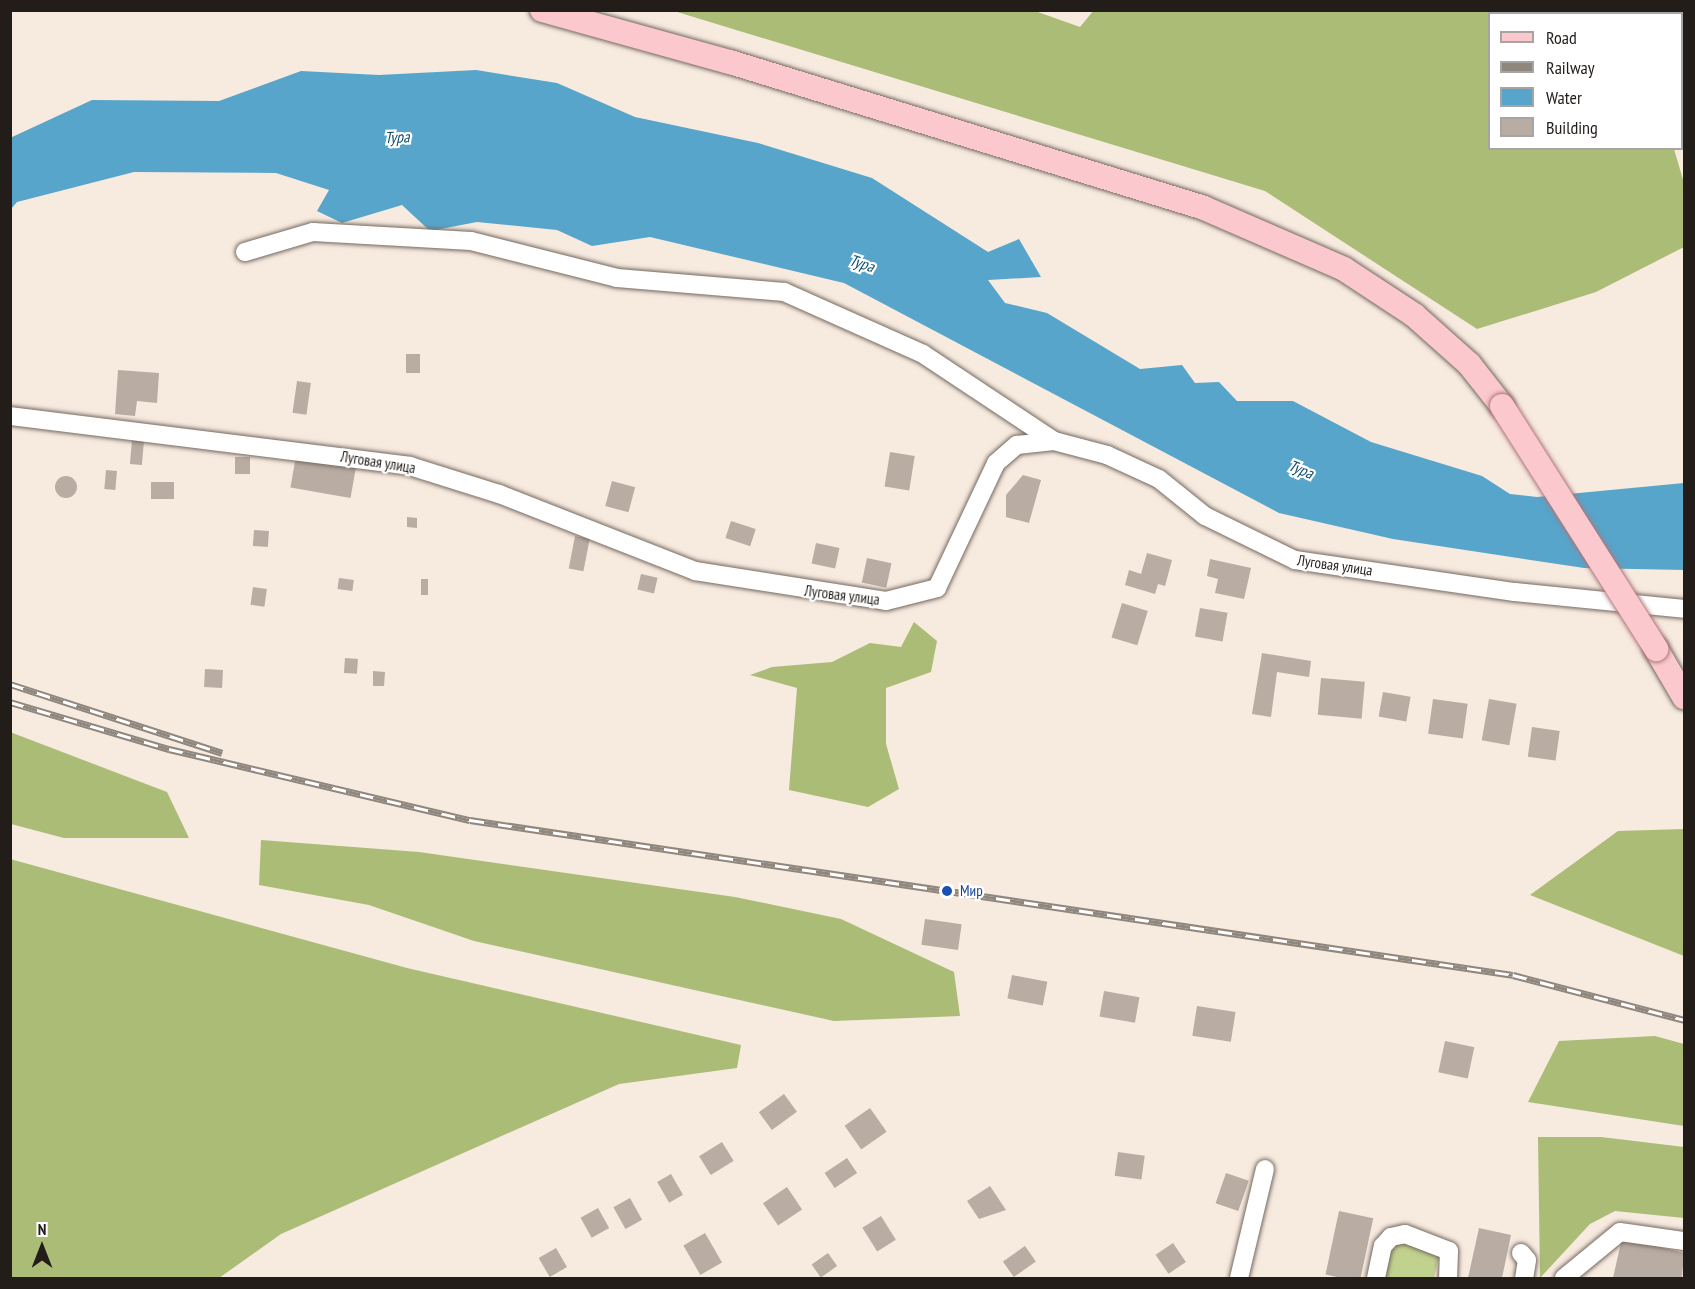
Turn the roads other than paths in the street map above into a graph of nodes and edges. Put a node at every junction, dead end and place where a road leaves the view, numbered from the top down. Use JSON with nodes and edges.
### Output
{"nodes":[{"id":1,"x":542,"y":10,"type":"edge"},
{"id":2,"x":246,"y":252,"type":"dead end"},
{"id":3,"x":10,"y":416,"type":"edge"},
{"id":4,"x":1054,"y":441,"type":"junction"},
{"id":5,"x":1684,"y":609,"type":"edge"},
{"id":6,"x":1684,"y":697,"type":"edge"},
{"id":7,"x":1265,"y":1169,"type":"dead end"},
{"id":8,"x":1684,"y":1241,"type":"edge"},
{"id":9,"x":1521,"y":1253,"type":"dead end"},
{"id":10,"x":1239,"y":1278,"type":"edge"},
{"id":11,"x":1376,"y":1278,"type":"edge"},
{"id":12,"x":1448,"y":1278,"type":"edge"},
{"id":13,"x":1524,"y":1278,"type":"edge"},
{"id":14,"x":1564,"y":1278,"type":"edge"}],
"edges":[{"from":1,"to":6,"type":"main road","bridge":true},
{"from":2,"to":4,"type":"street"},
{"from":3,"to":4,"type":"street","name":"Луговая улица"},
{"from":4,"to":5,"type":"street","name":"Луговая улица"},
{"from":7,"to":10,"type":"street"},
{"from":8,"to":14,"type":"street"},
{"from":9,"to":13,"type":"street"},
{"from":11,"to":12,"type":"street"}]}
